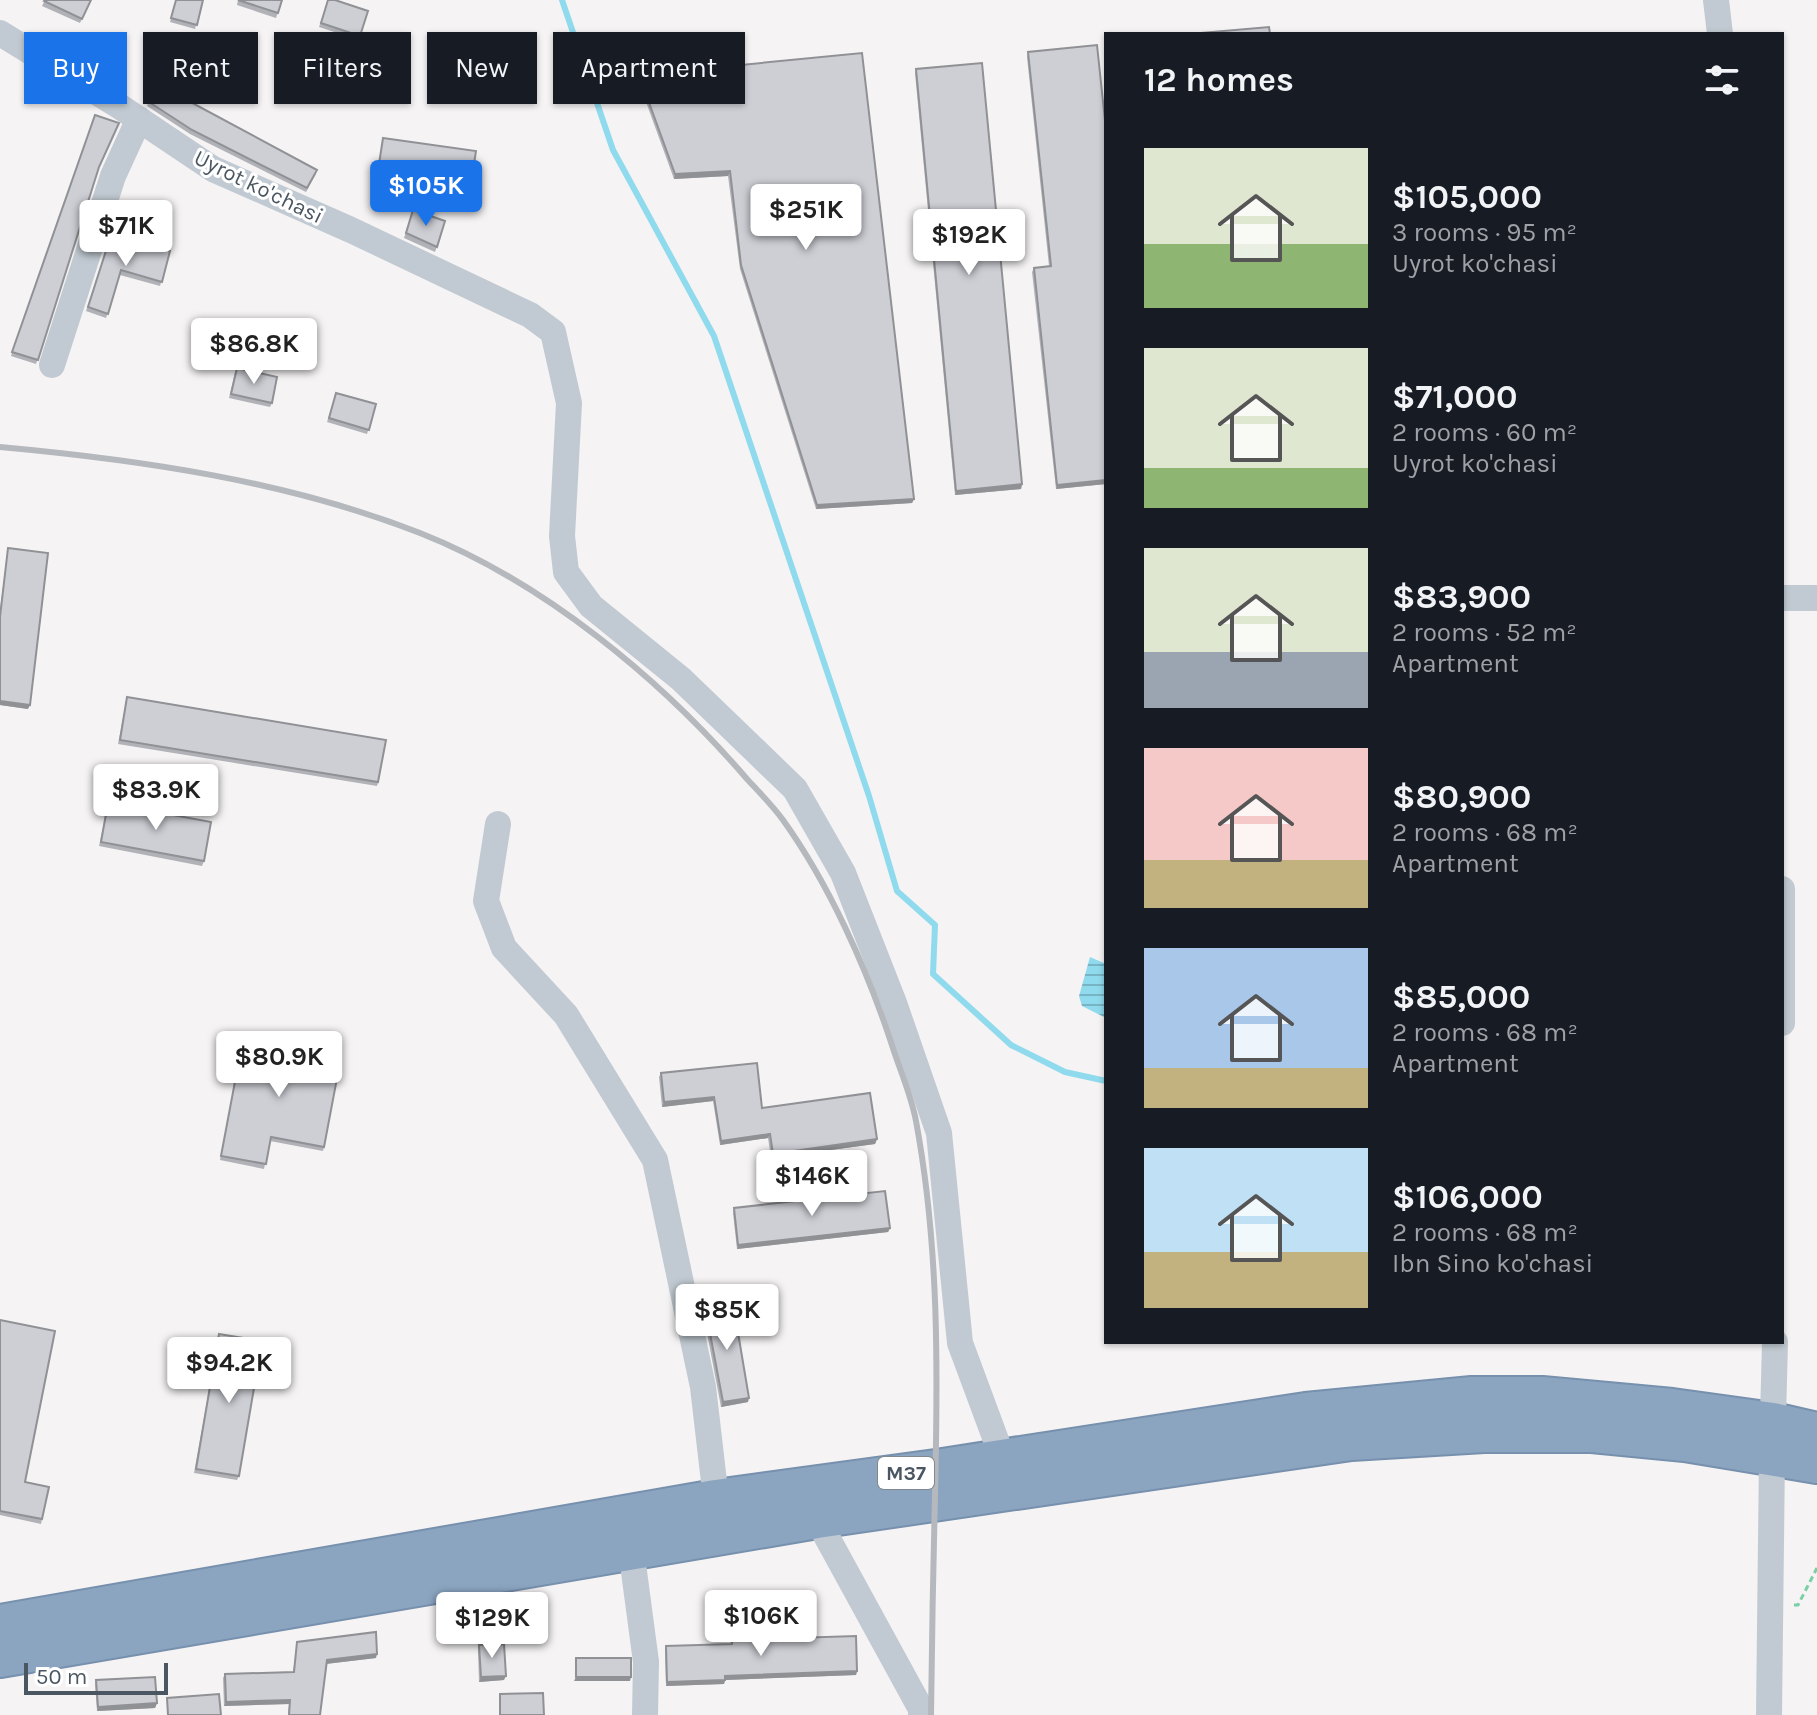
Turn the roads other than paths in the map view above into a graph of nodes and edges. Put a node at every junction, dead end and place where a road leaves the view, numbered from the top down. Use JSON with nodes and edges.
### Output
{"nodes":[{"id":1,"x":1716,"y":0,"type":"edge"},
{"id":2,"x":1720,"y":32,"type":"edge"},
{"id":3,"x":0,"y":33,"type":"edge"},
{"id":4,"x":139,"y":119,"type":"junction"},
{"id":5,"x":52,"y":365,"type":"dead end"},
{"id":6,"x":1784,"y":598,"type":"edge"},
{"id":7,"x":1817,"y":598,"type":"edge"},
{"id":8,"x":498,"y":824,"type":"dead end"},
{"id":9,"x":1775,"y":1344,"type":"edge"},
{"id":10,"x":1817,"y":1432,"type":"edge"},
{"id":11,"x":1772,"y":1438,"type":"junction"},
{"id":12,"x":1003,"y":1459,"type":"junction"},
{"id":13,"x":1817,"y":1464,"type":"edge"},
{"id":14,"x":716,"y":1499,"type":"junction"},
{"id":15,"x":817,"y":1519,"type":"junction"},
{"id":16,"x":631,"y":1549,"type":"junction"},
{"id":17,"x":453,"y":1563,"type":"junction"},
{"id":18,"x":0,"y":1624,"type":"edge"},
{"id":19,"x":0,"y":1658,"type":"edge"},
{"id":20,"x":645,"y":1715,"type":"edge"},
{"id":21,"x":921,"y":1715,"type":"edge"},
{"id":22,"x":1769,"y":1715,"type":"edge"}],
"edges":[{"from":1,"to":2,"type":"street"},
{"from":3,"to":4,"type":"street","name":"Uyrot ko'chasi"},
{"from":4,"to":5,"type":"street"},
{"from":4,"to":12,"type":"street","name":"Uyrot ko'chasi"},
{"from":6,"to":7,"type":"street"},
{"from":8,"to":14,"type":"street"},
{"from":9,"to":11,"type":"street"},
{"from":10,"to":11,"type":"highway","number":"M37"},
{"from":11,"to":12,"type":"highway","number":"M37"},
{"from":11,"to":13,"type":"highway","number":"M37"},
{"from":11,"to":15,"type":"highway","number":"M37"},
{"from":11,"to":22,"type":"street"},
{"from":12,"to":14,"type":"highway","number":"M37"},
{"from":14,"to":17,"type":"highway","number":"M37"},
{"from":15,"to":16,"type":"highway","number":"M37"},
{"from":15,"to":21,"type":"street"},
{"from":16,"to":17,"type":"highway","number":"M37"},
{"from":16,"to":20,"type":"street"},
{"from":17,"to":18,"type":"highway","number":"M37"},
{"from":17,"to":19,"type":"highway","number":"M37"}]}
